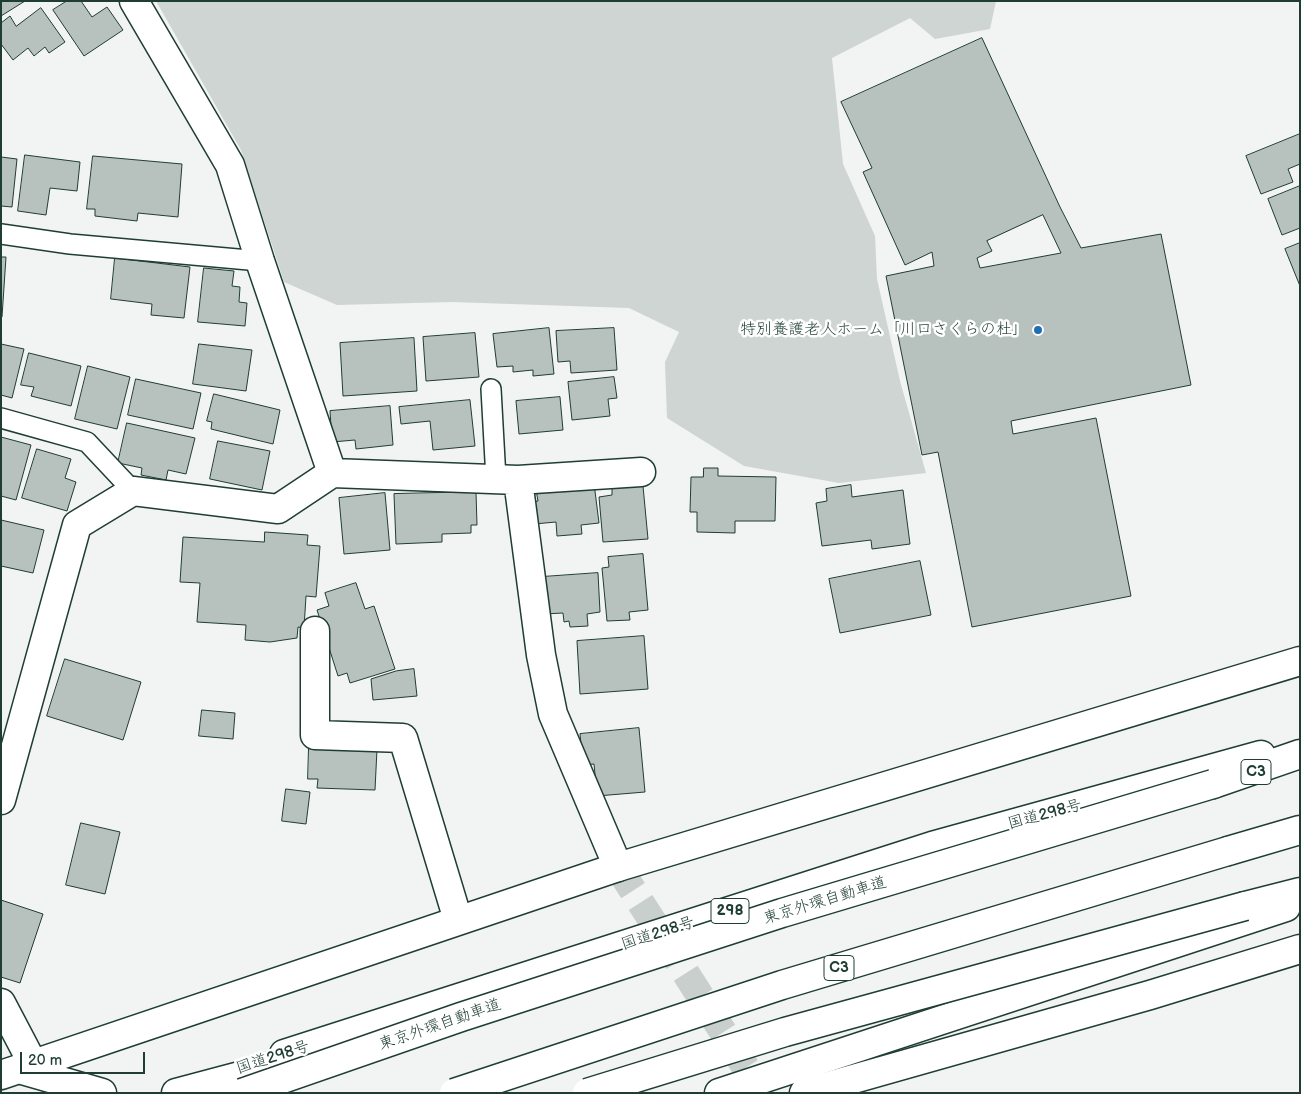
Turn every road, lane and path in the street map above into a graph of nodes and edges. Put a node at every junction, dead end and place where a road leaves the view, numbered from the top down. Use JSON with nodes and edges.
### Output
{"nodes":[{"id":1,"x":134,"y":1,"type":"edge"},
{"id":2,"x":1,"y":234,"type":"edge"},
{"id":3,"x":260,"y":261,"type":"junction"},
{"id":4,"x":491,"y":389,"type":"dead end"},
{"id":5,"x":1,"y":418,"type":"edge"},
{"id":6,"x":641,"y":472,"type":"dead end"},
{"id":7,"x":332,"y":473,"type":"junction"},
{"id":8,"x":507,"y":480,"type":"junction"},
{"id":9,"x":133,"y":492,"type":"junction"},
{"id":10,"x":315,"y":631,"type":"dead end"},
{"id":11,"x":1300,"y":661,"type":"edge"},
{"id":12,"x":1300,"y":745,"type":"edge"},
{"id":13,"x":1300,"y":754,"type":"edge"},
{"id":14,"x":1300,"y":761,"type":"edge"},
{"id":15,"x":1213,"y":784,"type":"junction"},
{"id":16,"x":1,"y":800,"type":"edge"},
{"id":17,"x":1300,"y":830,"type":"edge"},
{"id":18,"x":618,"y":867,"type":"junction"},
{"id":19,"x":1300,"y":892,"type":"edge"},
{"id":20,"x":1300,"y":903,"type":"edge"},
{"id":21,"x":458,"y":920,"type":"junction"},
{"id":22,"x":1300,"y":949,"type":"edge"},
{"id":23,"x":1,"y":1002,"type":"edge"},
{"id":24,"x":461,"y":1017,"type":"junction"},
{"id":25,"x":18,"y":1069,"type":"edge"},
{"id":26,"x":102,"y":1093,"type":"edge"},
{"id":27,"x":164,"y":1093,"type":"edge"},
{"id":28,"x":176,"y":1093,"type":"edge"},
{"id":29,"x":242,"y":1093,"type":"edge"},
{"id":30,"x":454,"y":1093,"type":"edge"},
{"id":31,"x":587,"y":1093,"type":"edge"},
{"id":32,"x":719,"y":1093,"type":"edge"},
{"id":33,"x":804,"y":1093,"type":"edge"}],
"edges":[{"from":1,"to":3,"type":"main road"},
{"from":2,"to":3,"type":"lane"},
{"from":3,"to":7,"type":"main road"},
{"from":4,"to":8,"type":"lane"},
{"from":5,"to":9,"type":"lane"},
{"from":6,"to":8,"type":"main road"},
{"from":7,"to":8,"type":"main road"},
{"from":7,"to":9,"type":"main road"},
{"from":8,"to":18,"type":"main road"},
{"from":9,"to":16,"type":"main road"},
{"from":10,"to":21,"type":"main road"},
{"from":11,"to":18,"type":"main road"},
{"from":12,"to":27,"type":"main road","name":"国道298号","number":"298"},
{"from":13,"to":15,"type":"main road"},
{"from":14,"to":15,"type":"main road","name":"東京外環自動車道","number":"C3"},
{"from":15,"to":24,"type":"main road","name":"東京外環自動車道","number":"C3","bridge":true},
{"from":17,"to":30,"type":"main road","number":"C3","bridge":true},
{"from":18,"to":21,"type":"main road"},
{"from":19,"to":31,"type":"main road","bridge":true},
{"from":20,"to":32,"type":"main road"},
{"from":21,"to":25,"type":"main road"},
{"from":22,"to":33,"type":"main road"},
{"from":23,"to":25,"type":"main road"},
{"from":24,"to":28,"type":"main road","bridge":true},
{"from":24,"to":29,"type":"main road","name":"東京外環自動車道","number":"C3","bridge":true},
{"from":25,"to":26,"type":"main road"}]}
